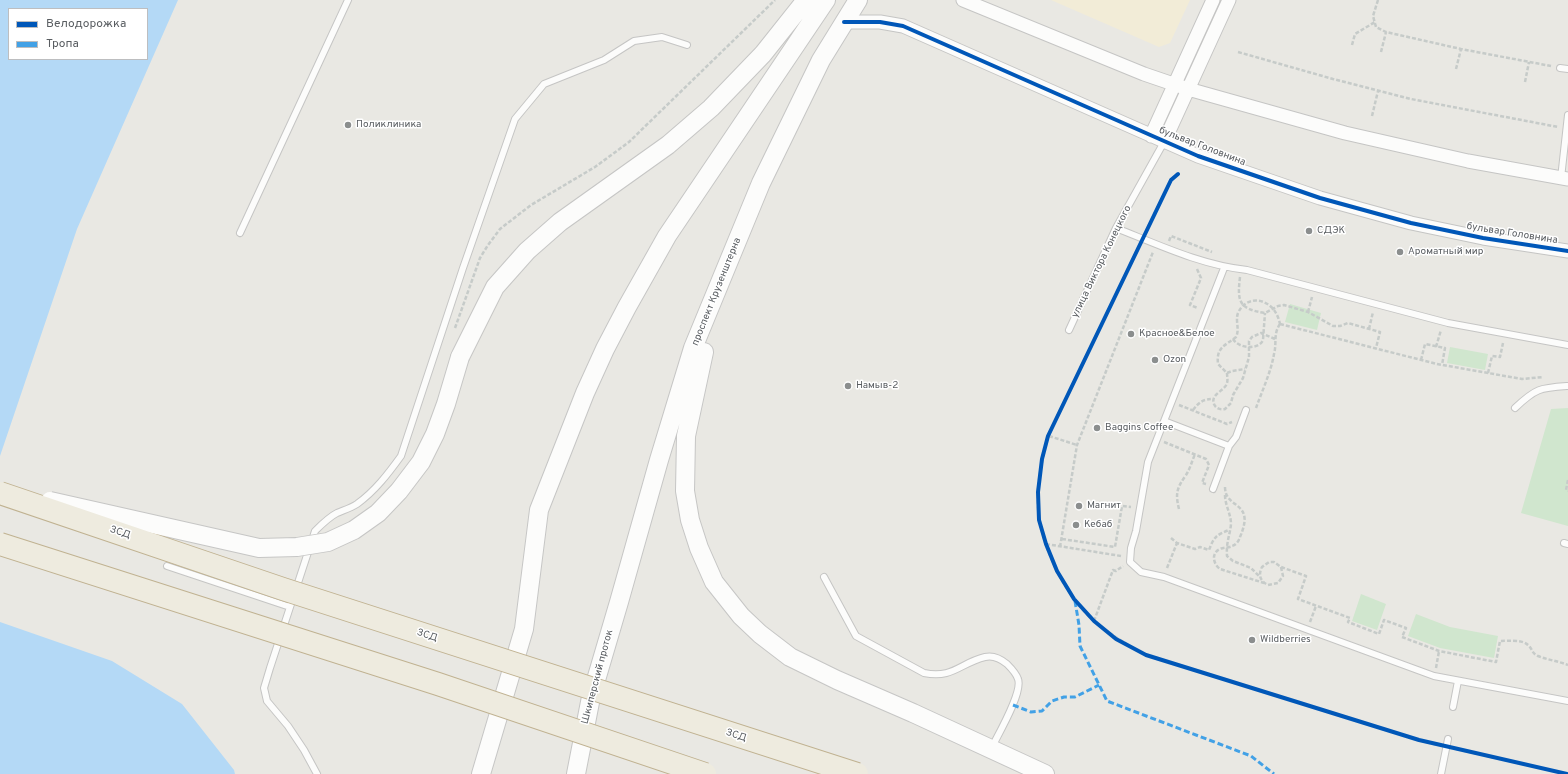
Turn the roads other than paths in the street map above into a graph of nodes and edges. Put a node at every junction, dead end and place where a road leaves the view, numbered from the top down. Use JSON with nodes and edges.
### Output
{"nodes":[{"id":1,"x":348,"y":0,"type":"edge"},
{"id":2,"x":806,"y":0,"type":"edge"},
{"id":3,"x":826,"y":0,"type":"edge"},
{"id":4,"x":858,"y":0,"type":"edge"},
{"id":5,"x":963,"y":0,"type":"edge"},
{"id":6,"x":1214,"y":0,"type":"edge"},
{"id":7,"x":1229,"y":0,"type":"edge"},
{"id":8,"x":844,"y":22,"type":"junction"},
{"id":9,"x":687,"y":45,"type":"dead end"},
{"id":10,"x":1560,"y":68,"type":"road end"},
{"id":11,"x":1568,"y":69,"type":"edge"},
{"id":12,"x":1174,"y":85,"type":"junction"},
{"id":13,"x":1188,"y":89,"type":"junction"},
{"id":14,"x":1568,"y":115,"type":"edge"},
{"id":15,"x":1151,"y":136,"type":"junction"},
{"id":16,"x":1567,"y":137,"type":"edge"},
{"id":17,"x":1164,"y":142,"type":"junction"},
{"id":18,"x":1564,"y":178,"type":"edge"},
{"id":19,"x":761,"y":183,"type":"junction"},
{"id":20,"x":1116,"y":228,"type":"junction"},
{"id":21,"x":240,"y":233,"type":"dead end"},
{"id":22,"x":1568,"y":251,"type":"edge"},
{"id":23,"x":1224,"y":268,"type":"junction"},
{"id":24,"x":1070,"y":330,"type":"dead end"},
{"id":25,"x":1568,"y":345,"type":"edge"},
{"id":26,"x":1568,"y":386,"type":"edge"},
{"id":27,"x":1515,"y":408,"type":"dead end"},
{"id":28,"x":1245,"y":412,"type":"road end"},
{"id":29,"x":1164,"y":421,"type":"junction"},
{"id":30,"x":1229,"y":446,"type":"junction"},
{"id":31,"x":1213,"y":488,"type":"road end"},
{"id":32,"x":0,"y":491,"type":"edge"},
{"id":33,"x":0,"y":544,"type":"edge"},
{"id":34,"x":167,"y":566,"type":"dead end"},
{"id":35,"x":824,"y":577,"type":"dead end"},
{"id":36,"x":619,"y":602,"type":"joint"},
{"id":37,"x":290,"y":607,"type":"junction"},
{"id":38,"x":1458,"y":681,"type":"junction"},
{"id":39,"x":1568,"y":701,"type":"edge"},
{"id":40,"x":1453,"y":707,"type":"dead end"},
{"id":41,"x":1448,"y":739,"type":"dead end"},
{"id":42,"x":991,"y":748,"type":"junction"},
{"id":43,"x":685,"y":770,"type":"edge"},
{"id":44,"x":317,"y":774,"type":"edge"},
{"id":45,"x":481,"y":774,"type":"edge"},
{"id":46,"x":576,"y":774,"type":"edge"},
{"id":47,"x":705,"y":774,"type":"edge"},
{"id":48,"x":857,"y":774,"type":"edge"},
{"id":49,"x":1046,"y":774,"type":"edge"},
{"id":50,"x":1441,"y":774,"type":"edge"}],
"edges":[{"from":1,"to":21,"type":"lane"},
{"from":2,"to":32,"type":"main road","bridge":true},
{"from":3,"to":45,"type":"main road"},
{"from":4,"to":8,"type":"main road","name":"проспект Крузенштерна"},
{"from":5,"to":12,"type":"street"},
{"from":6,"to":12,"type":"street"},
{"from":7,"to":13,"type":"street","name":"улица Виктора Конецкого"},
{"from":8,"to":15,"type":"street","name":"бульвар Головнина"},
{"from":8,"to":19,"type":"main road","name":"проспект Крузенштерна"},
{"from":9,"to":37,"type":"lane"},
{"from":10,"to":11,"type":"lane"},
{"from":12,"to":13,"type":"street"},
{"from":12,"to":15,"type":"street"},
{"from":13,"to":17,"type":"street","name":"улица Виктора Конецкого"},
{"from":13,"to":18,"type":"street"},
{"from":14,"to":16,"type":"lane"},
{"from":15,"to":17,"type":"street","name":"бульвар Головнина"},
{"from":16,"to":18,"type":"lane"},
{"from":17,"to":20,"type":"lane","name":"улица Виктора Конецкого"},
{"from":17,"to":22,"type":"street","name":"бульвар Головнина"},
{"from":19,"to":36,"type":"main road","name":"проспект Крузенштерна"},
{"from":19,"to":42,"type":"main road"},
{"from":20,"to":23,"type":"lane"},
{"from":20,"to":24,"type":"lane","name":"улица Виктора Конецкого"},
{"from":23,"to":25,"type":"lane"},
{"from":23,"to":29,"type":"lane"},
{"from":26,"to":27,"type":"lane"},
{"from":28,"to":30,"type":"lane"},
{"from":29,"to":30,"type":"lane"},
{"from":29,"to":38,"type":"lane"},
{"from":30,"to":31,"type":"lane"},
{"from":32,"to":48,"type":"highway","name":"ЗСД","bridge":true},
{"from":33,"to":43,"type":"highway","bridge":true},
{"from":34,"to":37,"type":"lane"},
{"from":35,"to":42,"type":"lane"},
{"from":36,"to":46,"type":"main road","name":"Шкиперский проток"},
{"from":37,"to":44,"type":"lane"},
{"from":38,"to":39,"type":"lane"},
{"from":38,"to":40,"type":"lane"},
{"from":41,"to":50,"type":"lane"},
{"from":42,"to":49,"type":"main road"},
{"from":43,"to":47,"type":"highway","bridge":true}]}
